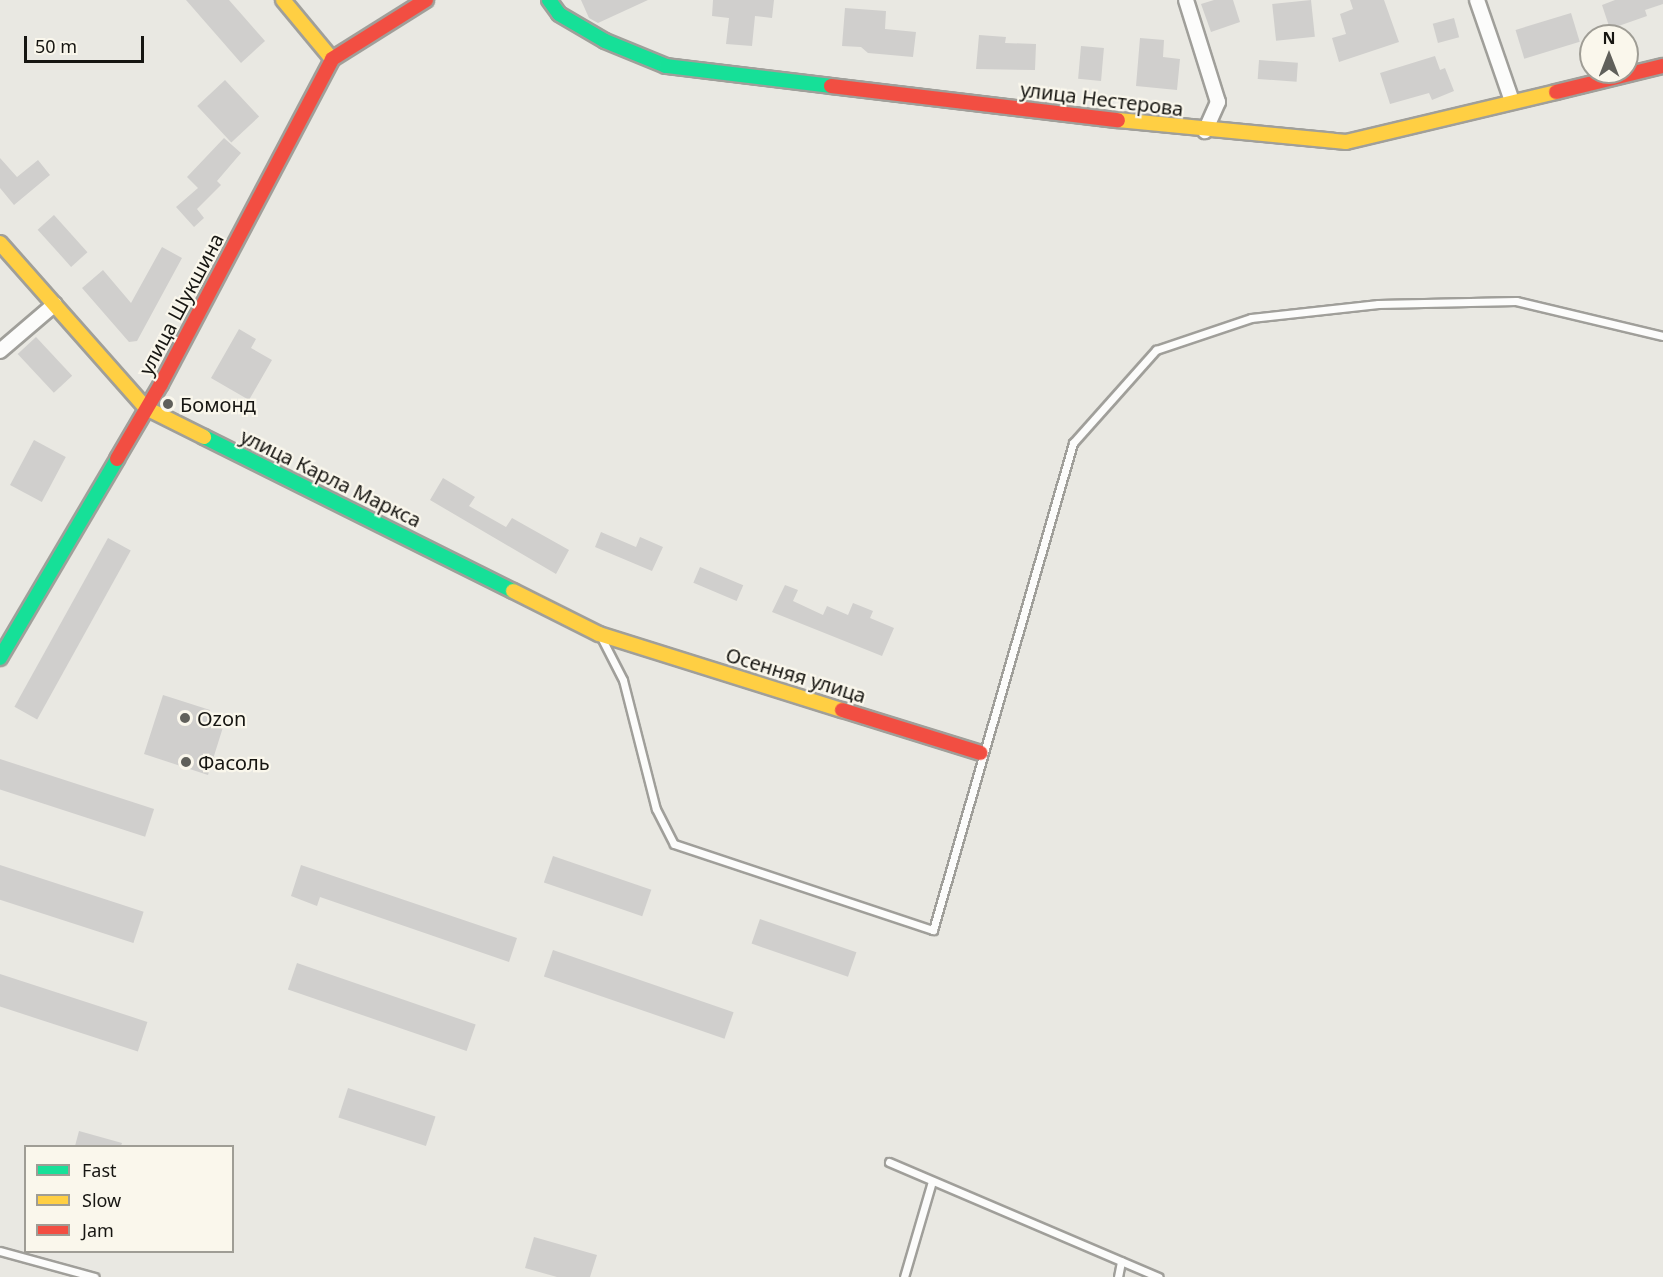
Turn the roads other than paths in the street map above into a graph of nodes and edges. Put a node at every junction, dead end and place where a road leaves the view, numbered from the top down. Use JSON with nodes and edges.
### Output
{"nodes":[{"id":1,"x":283,"y":0,"type":"edge"},
{"id":2,"x":426,"y":0,"type":"edge"},
{"id":3,"x":549,"y":0,"type":"edge"},
{"id":4,"x":1186,"y":0,"type":"edge"},
{"id":5,"x":1477,"y":0,"type":"edge"},
{"id":6,"x":332,"y":59,"type":"junction"},
{"id":7,"x":1663,"y":66,"type":"edge"},
{"id":8,"x":1512,"y":101,"type":"junction"},
{"id":9,"x":1205,"y":131,"type":"junction"},
{"id":10,"x":0,"y":243,"type":"edge"},
{"id":11,"x":55,"y":304,"type":"junction"},
{"id":12,"x":1663,"y":336,"type":"edge"},
{"id":13,"x":0,"y":351,"type":"edge"},
{"id":14,"x":146,"y":408,"type":"junction"},
{"id":15,"x":0,"y":629,"type":"edge"},
{"id":16,"x":599,"y":634,"type":"junction"},
{"id":17,"x":12,"y":637,"type":"junction"},
{"id":18,"x":0,"y":658,"type":"edge"},
{"id":19,"x":981,"y":753,"type":"junction"},
{"id":20,"x":889,"y":1162,"type":"dead end"},
{"id":21,"x":932,"y":1181,"type":"junction"},
{"id":22,"x":0,"y":1251,"type":"edge"},
{"id":23,"x":1121,"y":1261,"type":"junction"},
{"id":24,"x":95,"y":1277,"type":"edge"},
{"id":25,"x":904,"y":1277,"type":"edge"},
{"id":26,"x":1118,"y":1277,"type":"edge"},
{"id":27,"x":1159,"y":1277,"type":"edge"}],
"edges":[{"from":1,"to":6,"type":"street"},
{"from":2,"to":6,"type":"street","name":"улица Шукшина"},
{"from":3,"to":9,"type":"street","name":"улица Нестерова"},
{"from":4,"to":9,"type":"street"},
{"from":5,"to":8,"type":"street"},
{"from":6,"to":14,"type":"street","name":"улица Шукшина"},
{"from":7,"to":8,"type":"street","name":"улица Нестерова"},
{"from":8,"to":9,"type":"street","name":"улица Нестерова"},
{"from":10,"to":11,"type":"street","name":"улица Карла Маркса"},
{"from":11,"to":13,"type":"street"},
{"from":11,"to":14,"type":"street","name":"улица Карла Маркса"},
{"from":12,"to":19,"type":"lane"},
{"from":14,"to":16,"type":"street","name":"улица Карла Маркса"},
{"from":14,"to":17,"type":"street","name":"улица Шукшина"},
{"from":15,"to":17,"type":"street"},
{"from":16,"to":19,"type":"street","name":"Осенняя улица"},
{"from":16,"to":19,"type":"lane"},
{"from":17,"to":18,"type":"street","name":"улица Шукшина"},
{"from":20,"to":21,"type":"lane"},
{"from":21,"to":23,"type":"lane"},
{"from":21,"to":25,"type":"lane"},
{"from":22,"to":24,"type":"lane"},
{"from":23,"to":26,"type":"lane"},
{"from":23,"to":27,"type":"lane"}]}
